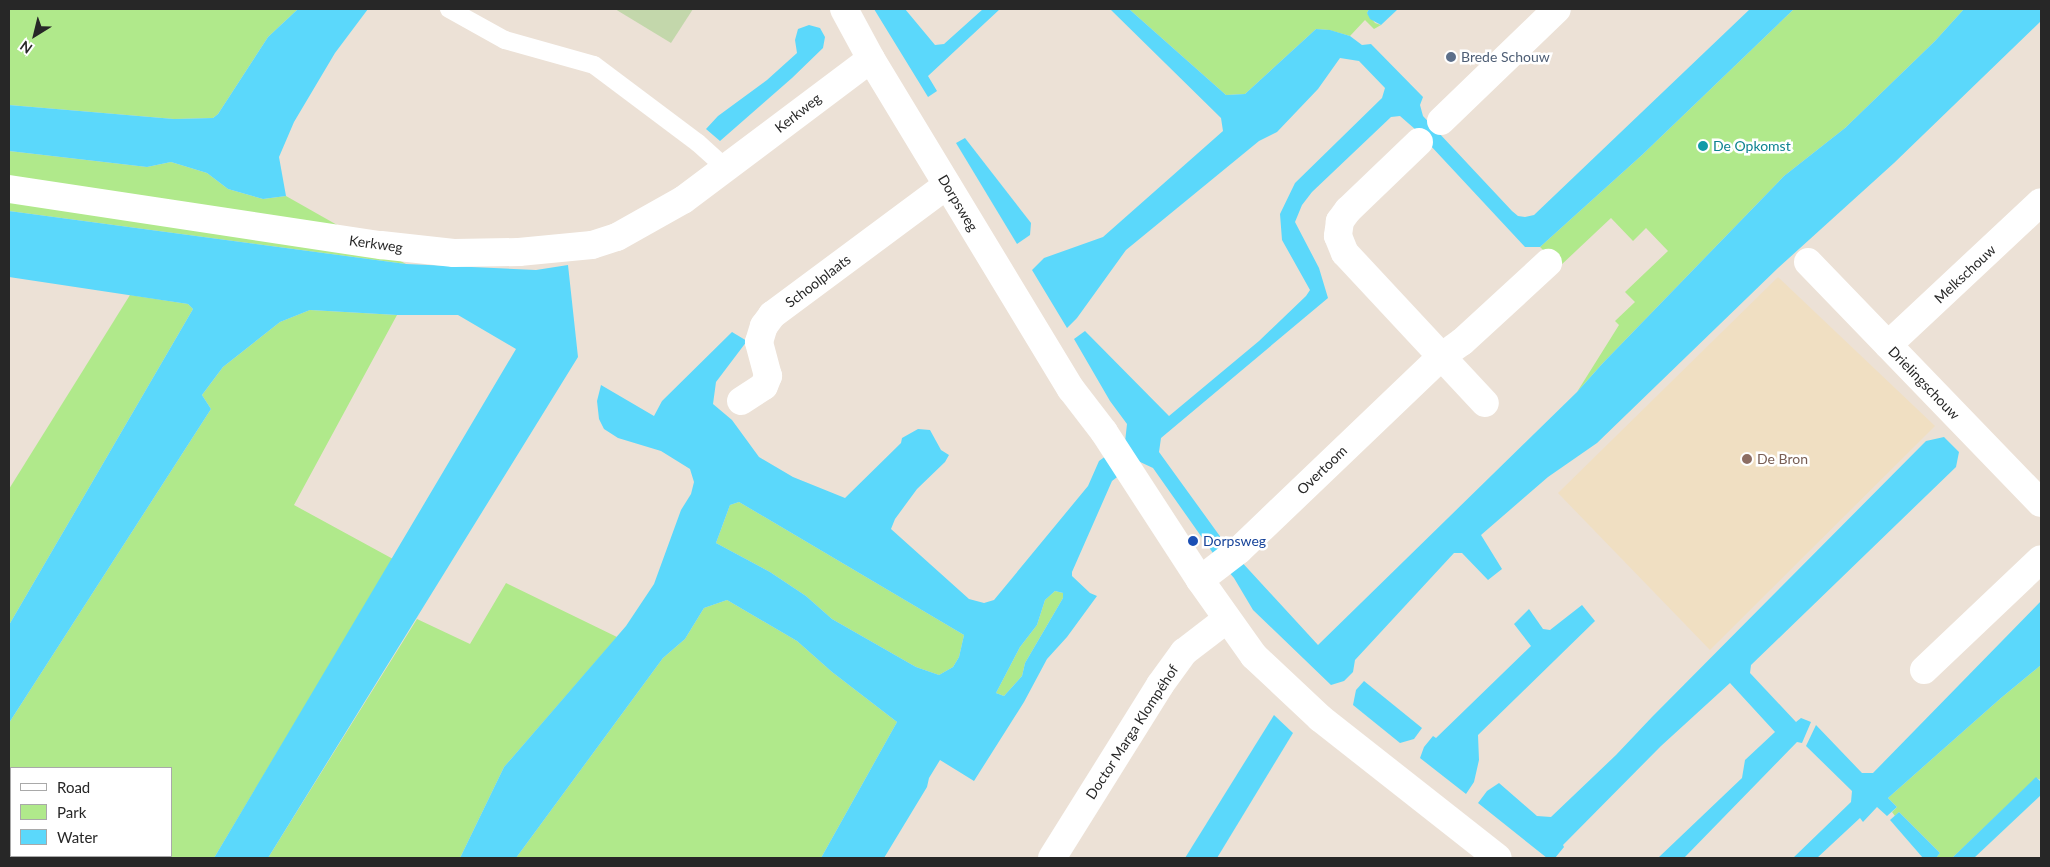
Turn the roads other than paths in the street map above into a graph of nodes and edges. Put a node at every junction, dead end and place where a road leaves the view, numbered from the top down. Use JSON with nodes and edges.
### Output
{"nodes":[{"id":1,"x":449,"y":9,"type":"edge"},
{"id":2,"x":844,"y":9,"type":"edge"},
{"id":3,"x":1557,"y":9,"type":"edge"},
{"id":4,"x":871,"y":59,"type":"junction"},
{"id":5,"x":1441,"y":121,"type":"dead end"},
{"id":6,"x":1419,"y":142,"type":"dead end"},
{"id":7,"x":727,"y":169,"type":"junction"},
{"id":8,"x":948,"y":185,"type":"junction"},
{"id":9,"x":9,"y":189,"type":"edge"},
{"id":10,"x":2041,"y":202,"type":"edge"},
{"id":11,"x":1808,"y":262,"type":"dead end"},
{"id":12,"x":1548,"y":263,"type":"dead end"},
{"id":13,"x":1888,"y":345,"type":"junction"},
{"id":14,"x":1441,"y":357,"type":"junction"},
{"id":15,"x":741,"y":401,"type":"dead end"},
{"id":16,"x":1484,"y":403,"type":"dead end"},
{"id":17,"x":2041,"y":503,"type":"edge"},
{"id":18,"x":2041,"y":559,"type":"edge"},
{"id":19,"x":1209,"y":574,"type":"junction"},
{"id":20,"x":1227,"y":619,"type":"junction"},
{"id":21,"x":1924,"y":670,"type":"dead end"},
{"id":22,"x":1052,"y":858,"type":"edge"},
{"id":23,"x":1498,"y":858,"type":"edge"}],
"edges":[{"from":1,"to":7,"type":"lane"},
{"from":2,"to":4,"type":"street","name":"Dorpsweg"},
{"from":3,"to":5,"type":"street"},
{"from":4,"to":7,"type":"street","name":"Kerkweg"},
{"from":4,"to":8,"type":"street","name":"Dorpsweg"},
{"from":6,"to":14,"type":"street"},
{"from":7,"to":9,"type":"street","name":"Kerkweg"},
{"from":8,"to":15,"type":"street","name":"Schoolplaats"},
{"from":8,"to":19,"type":"street","name":"Dorpsweg"},
{"from":10,"to":13,"type":"street","name":"Melkschouw"},
{"from":11,"to":13,"type":"street","name":"Drielingschouw"},
{"from":12,"to":14,"type":"street","name":"Overtoom"},
{"from":13,"to":17,"type":"street","name":"Drielingschouw"},
{"from":14,"to":16,"type":"street"},
{"from":14,"to":19,"type":"street","name":"Overtoom"},
{"from":18,"to":21,"type":"street"},
{"from":19,"to":20,"type":"street","name":"Dorpsweg"},
{"from":20,"to":22,"type":"street","name":"Doctor Marga Klompéhof"},
{"from":20,"to":23,"type":"street","name":"Dorpsweg"}]}
